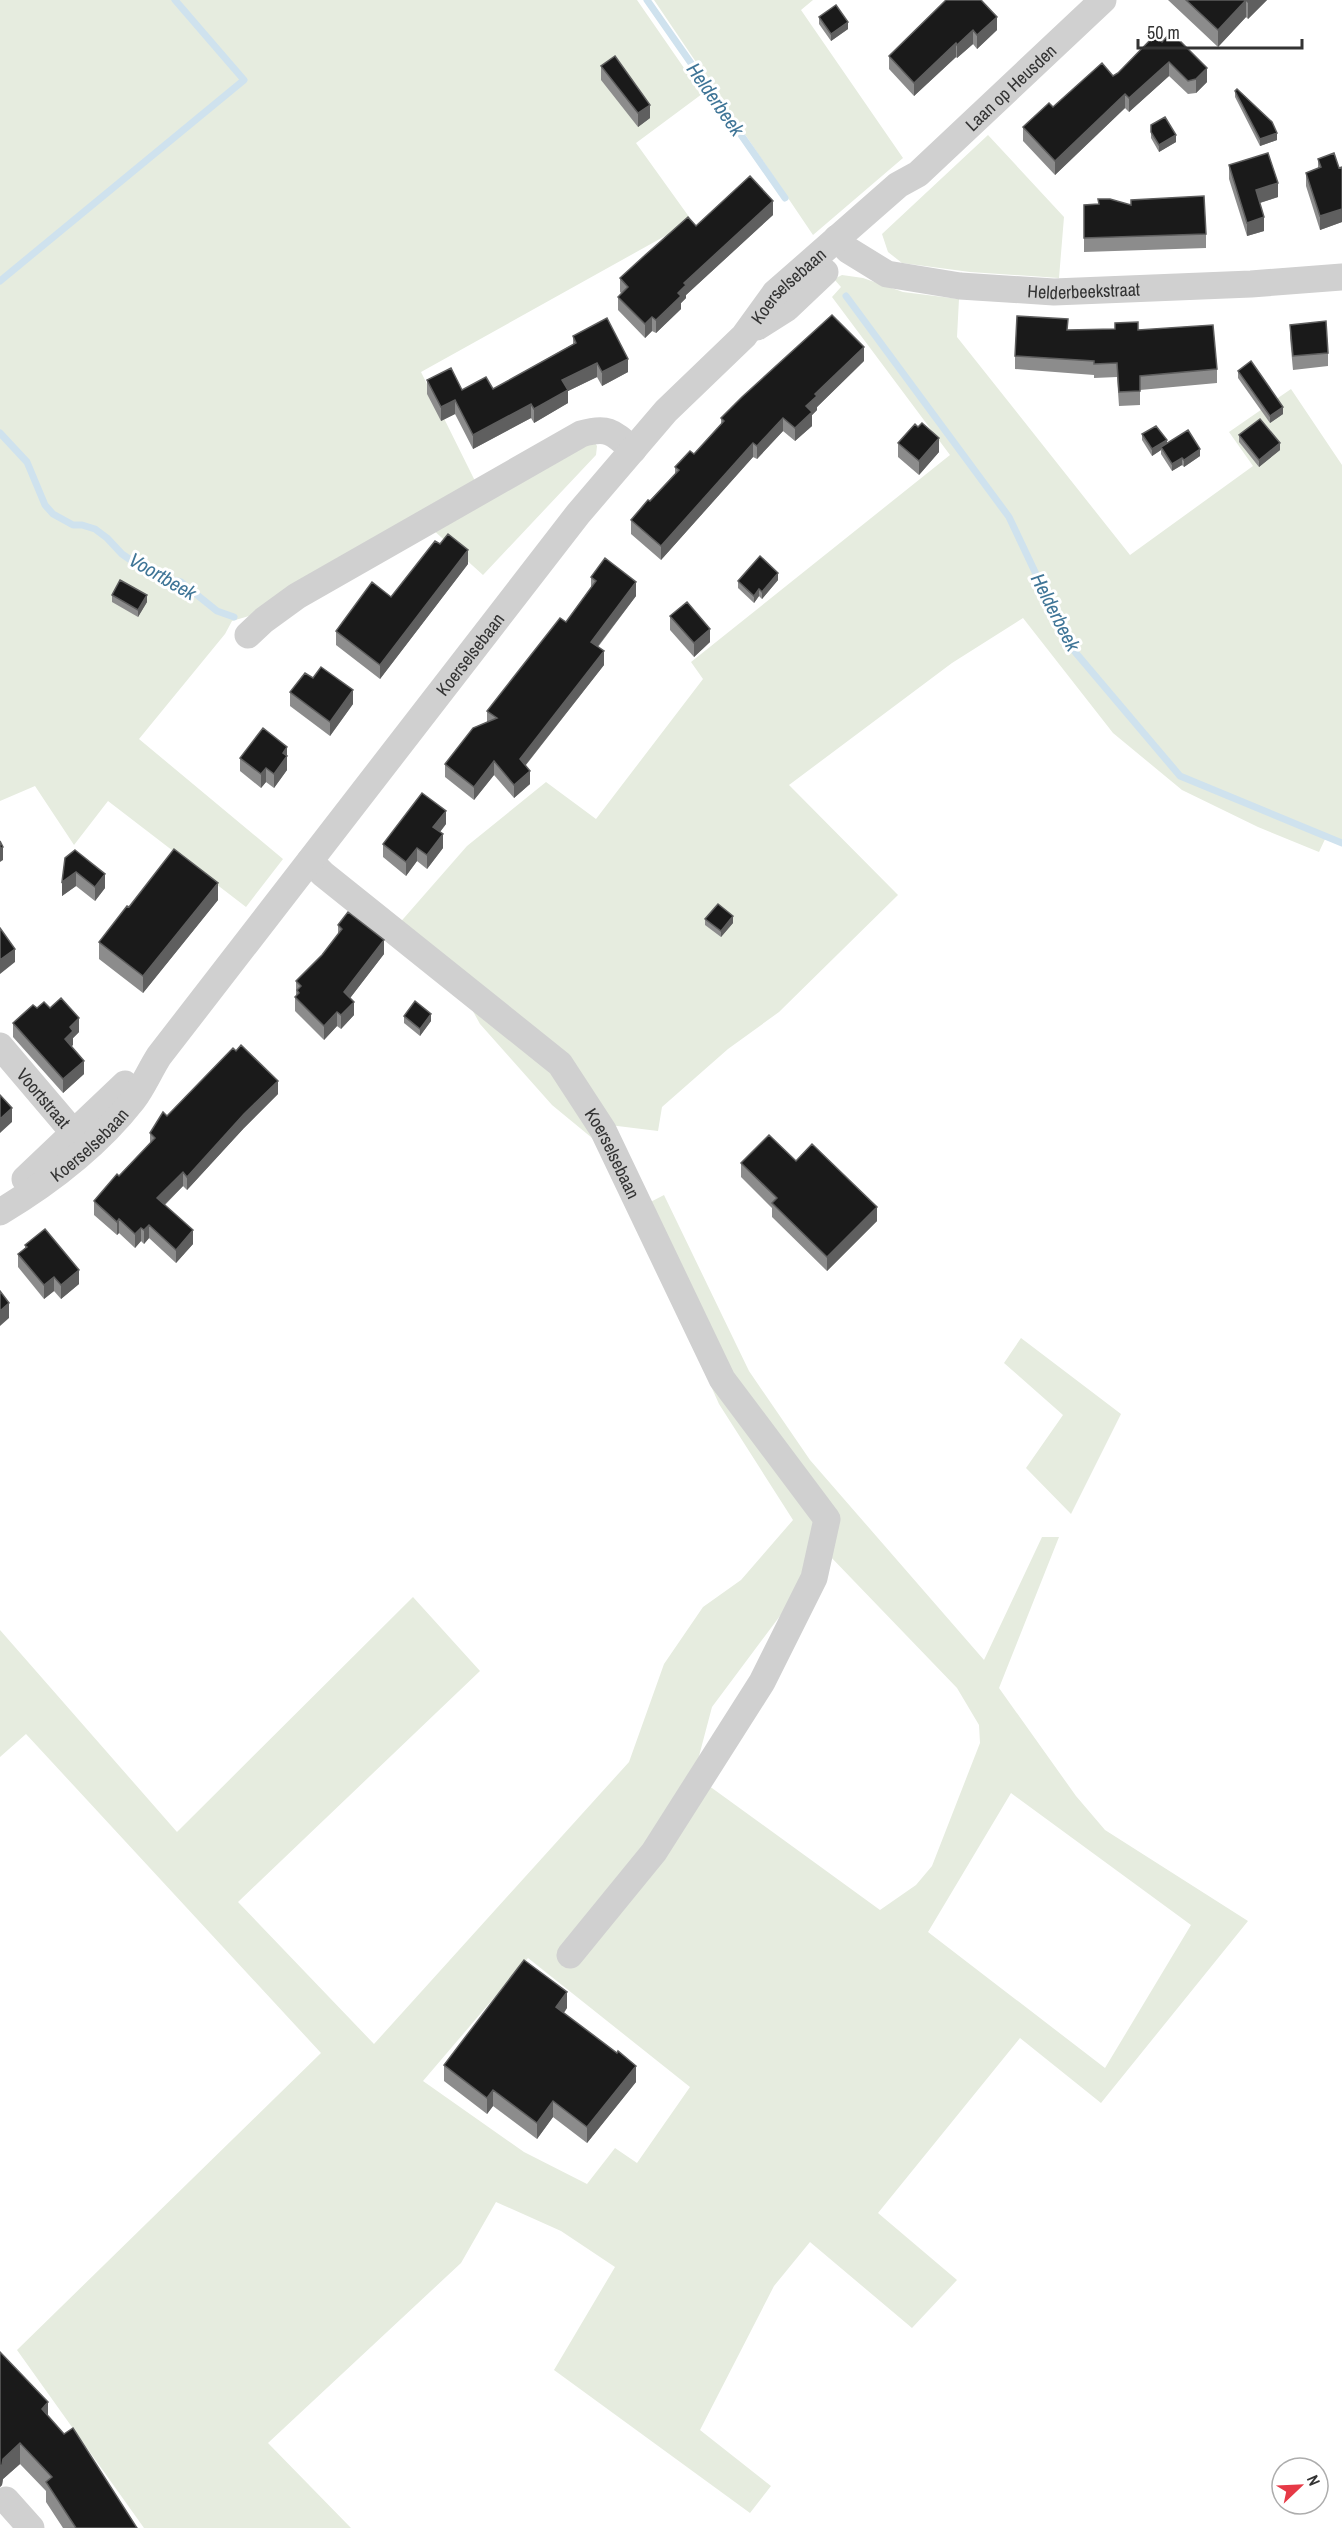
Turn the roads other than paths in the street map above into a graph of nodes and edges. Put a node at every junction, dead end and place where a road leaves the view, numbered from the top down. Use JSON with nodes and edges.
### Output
{"nodes":[{"id":1,"x":1103,"y":0,"type":"edge"},
{"id":2,"x":843,"y":244,"type":"junction"},
{"id":3,"x":1342,"y":276,"type":"edge"},
{"id":4,"x":633,"y":450,"type":"junction"},
{"id":5,"x":249,"y":635,"type":"dead end"},
{"id":6,"x":310,"y":861,"type":"junction"},
{"id":7,"x":0,"y":1046,"type":"edge"},
{"id":8,"x":80,"y":1141,"type":"junction"},
{"id":9,"x":0,"y":1210,"type":"edge"},
{"id":10,"x":570,"y":1955,"type":"dead end"},
{"id":11,"x":6,"y":2500,"type":"dead end"},
{"id":12,"x":31,"y":2528,"type":"edge"}],
"edges":[{"from":1,"to":2,"type":"street","name":"Laan op Heusden"},
{"from":2,"to":3,"type":"street","name":"Helderbeekstraat"},
{"from":2,"to":4,"type":"street","name":"Koerselsebaan"},
{"from":4,"to":5,"type":"street"},
{"from":4,"to":6,"type":"street","name":"Koerselsebaan"},
{"from":6,"to":8,"type":"street","name":"Koerselsebaan"},
{"from":6,"to":10,"type":"street","name":"Koerselsebaan"},
{"from":7,"to":8,"type":"street","name":"Voortstraat"},
{"from":8,"to":9,"type":"street","name":"Koerselsebaan"},
{"from":11,"to":12,"type":"street"}]}
